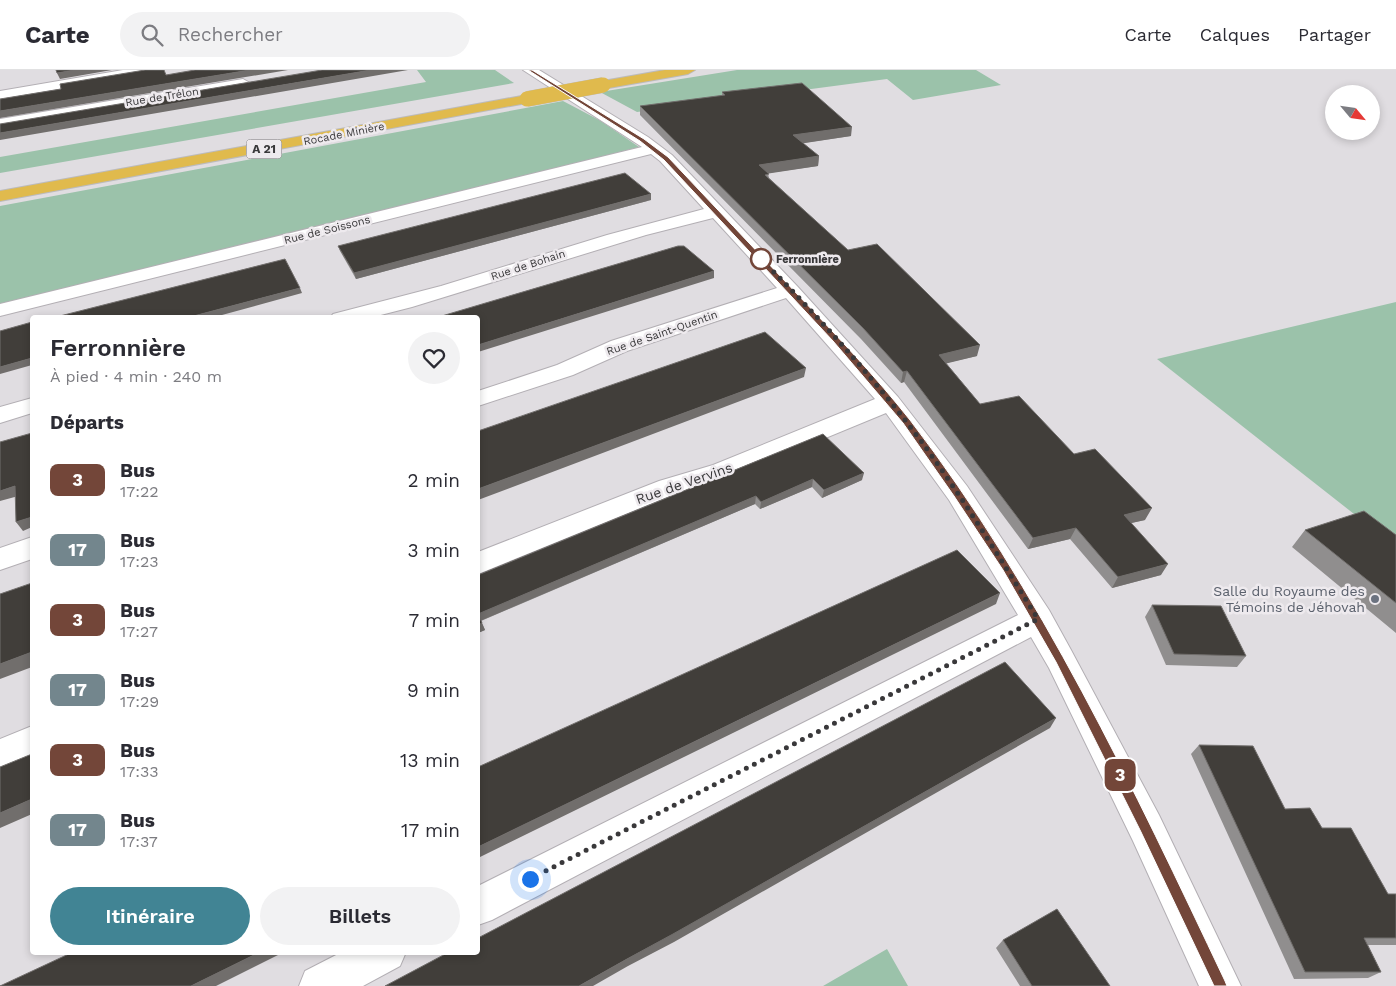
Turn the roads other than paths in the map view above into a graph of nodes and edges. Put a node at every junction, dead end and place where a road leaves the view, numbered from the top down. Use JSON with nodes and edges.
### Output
{"nodes":[{"id":1,"x":147,"y":70,"type":"edge"},
{"id":2,"x":530,"y":70,"type":"edge"},
{"id":3,"x":629,"y":70,"type":"edge"},
{"id":4,"x":688,"y":70,"type":"edge"},
{"id":5,"x":257,"y":81,"type":"edge"},
{"id":6,"x":110,"y":85,"type":"edge"},
{"id":7,"x":0,"y":95,"type":"edge"},
{"id":8,"x":521,"y":95,"type":"junction"},
{"id":9,"x":0,"y":124,"type":"edge"},
{"id":10,"x":654,"y":149,"type":"junction"},
{"id":11,"x":0,"y":183,"type":"edge"},
{"id":12,"x":0,"y":196,"type":"edge"},
{"id":13,"x":717,"y":212,"type":"junction"},
{"id":14,"x":790,"y":290,"type":"junction"},
{"id":15,"x":0,"y":310,"type":"edge"},
{"id":16,"x":351,"y":315,"type":"edge"},
{"id":17,"x":480,"y":398,"type":"edge"},
{"id":18,"x":890,"y":402,"type":"junction"},
{"id":19,"x":30,"y":406,"type":"edge"},
{"id":20,"x":0,"y":414,"type":"edge"},
{"id":21,"x":30,"y":549,"type":"edge"},
{"id":22,"x":0,"y":559,"type":"edge"},
{"id":23,"x":480,"y":562,"type":"edge"},
{"id":24,"x":1038,"y":619,"type":"junction"},
{"id":25,"x":30,"y":742,"type":"edge"},
{"id":26,"x":0,"y":755,"type":"edge"},
{"id":27,"x":480,"y":905,"type":"edge"},
{"id":28,"x":380,"y":955,"type":"edge"},
{"id":29,"x":320,"y":986,"type":"edge"},
{"id":30,"x":1220,"y":986,"type":"edge"}],
"edges":[{"from":1,"to":6,"type":"street"},
{"from":2,"to":10,"type":"street"},
{"from":3,"to":8,"type":"highway","name":"Rocade Minière","number":"A 21"},
{"from":4,"to":8,"type":"highway","name":"Rocade Minière","number":"A 21","bridge":true},
{"from":5,"to":6,"type":"street","name":"Rue de Trélon"},
{"from":6,"to":7,"type":"street"},
{"from":6,"to":9,"type":"street","name":"Rue de Trélon"},
{"from":8,"to":11,"type":"highway","name":"Rocade Minière","number":"A 21"},
{"from":8,"to":12,"type":"highway","name":"Rocade Minière","number":"A 21"},
{"from":10,"to":13,"type":"street"},
{"from":10,"to":15,"type":"street","name":"Rue de Soissons"},
{"from":13,"to":14,"type":"street"},
{"from":13,"to":16,"type":"street","name":"Rue de Bohain"},
{"from":14,"to":17,"type":"street","name":"Rue de Saint-Quentin"},
{"from":14,"to":18,"type":"street"},
{"from":18,"to":23,"type":"street","name":"Rue de Vervins"},
{"from":18,"to":24,"type":"street"},
{"from":19,"to":20,"type":"street"},
{"from":21,"to":22,"type":"street"},
{"from":24,"to":27,"type":"street"},
{"from":24,"to":30,"type":"street"},
{"from":25,"to":26,"type":"street"},
{"from":28,"to":29,"type":"street"}]}
